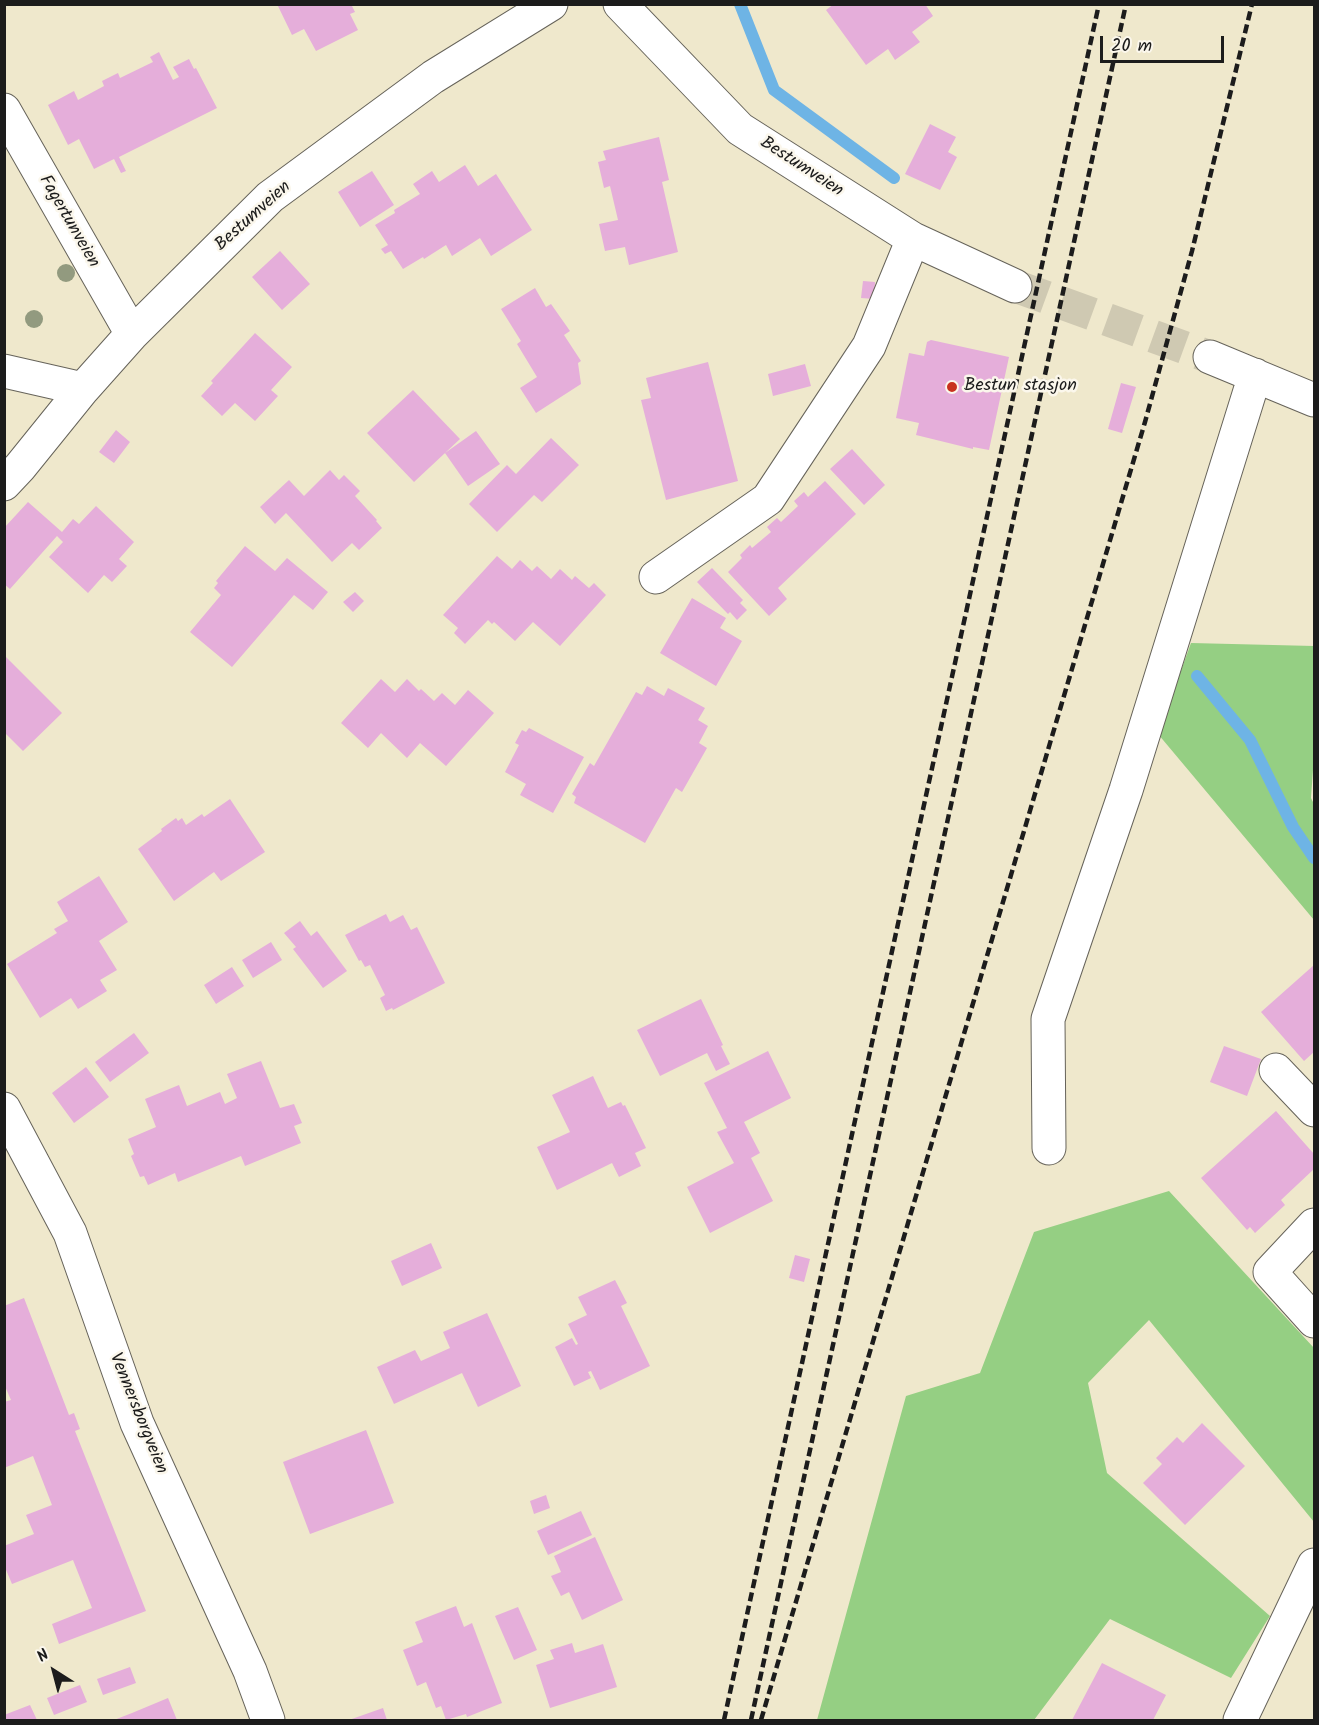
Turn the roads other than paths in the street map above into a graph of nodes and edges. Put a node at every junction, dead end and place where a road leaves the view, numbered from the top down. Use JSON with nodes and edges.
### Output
{"nodes":[{"id":1,"x":551,"y":4,"type":"edge"},
{"id":2,"x":620,"y":4,"type":"edge"},
{"id":3,"x":4,"y":110,"type":"edge"},
{"id":4,"x":914,"y":240,"type":"junction"},
{"id":5,"x":1015,"y":286,"type":"tunnel mouth"},
{"id":6,"x":132,"y":334,"type":"junction"},
{"id":7,"x":1210,"y":357,"type":"tunnel mouth"},
{"id":8,"x":4,"y":370,"type":"edge"},
{"id":9,"x":1255,"y":375,"type":"junction"},
{"id":10,"x":83,"y":389,"type":"junction"},
{"id":11,"x":1314,"y":400,"type":"edge"},
{"id":12,"x":4,"y":484,"type":"edge"},
{"id":13,"x":656,"y":577,"type":"dead end"},
{"id":14,"x":1276,"y":1070,"type":"dead end"},
{"id":15,"x":4,"y":1109,"type":"edge"},
{"id":16,"x":1314,"y":1110,"type":"edge"},
{"id":17,"x":1049,"y":1148,"type":"dead end"},
{"id":18,"x":1314,"y":1225,"type":"edge"},
{"id":19,"x":1314,"y":1321,"type":"edge"},
{"id":20,"x":1314,"y":1564,"type":"edge"},
{"id":21,"x":268,"y":1720,"type":"edge"},
{"id":22,"x":1240,"y":1720,"type":"edge"}],
"edges":[{"from":1,"to":6,"type":"street","name":"Bestumveien"},
{"from":2,"to":4,"type":"street","name":"Bestumveien"},
{"from":3,"to":6,"type":"street","name":"Fagertunveien"},
{"from":4,"to":5,"type":"street","name":"Bestumveien"},
{"from":4,"to":13,"type":"street"},
{"from":6,"to":10,"type":"street","name":"Bestumveien"},
{"from":7,"to":9,"type":"street"},
{"from":8,"to":10,"type":"street"},
{"from":9,"to":11,"type":"street"},
{"from":9,"to":17,"type":"street"},
{"from":10,"to":12,"type":"street","name":"Bestumveien"},
{"from":14,"to":16,"type":"street"},
{"from":15,"to":21,"type":"street","name":"Vennersborgveien"},
{"from":18,"to":19,"type":"street"},
{"from":20,"to":22,"type":"street"}]}
